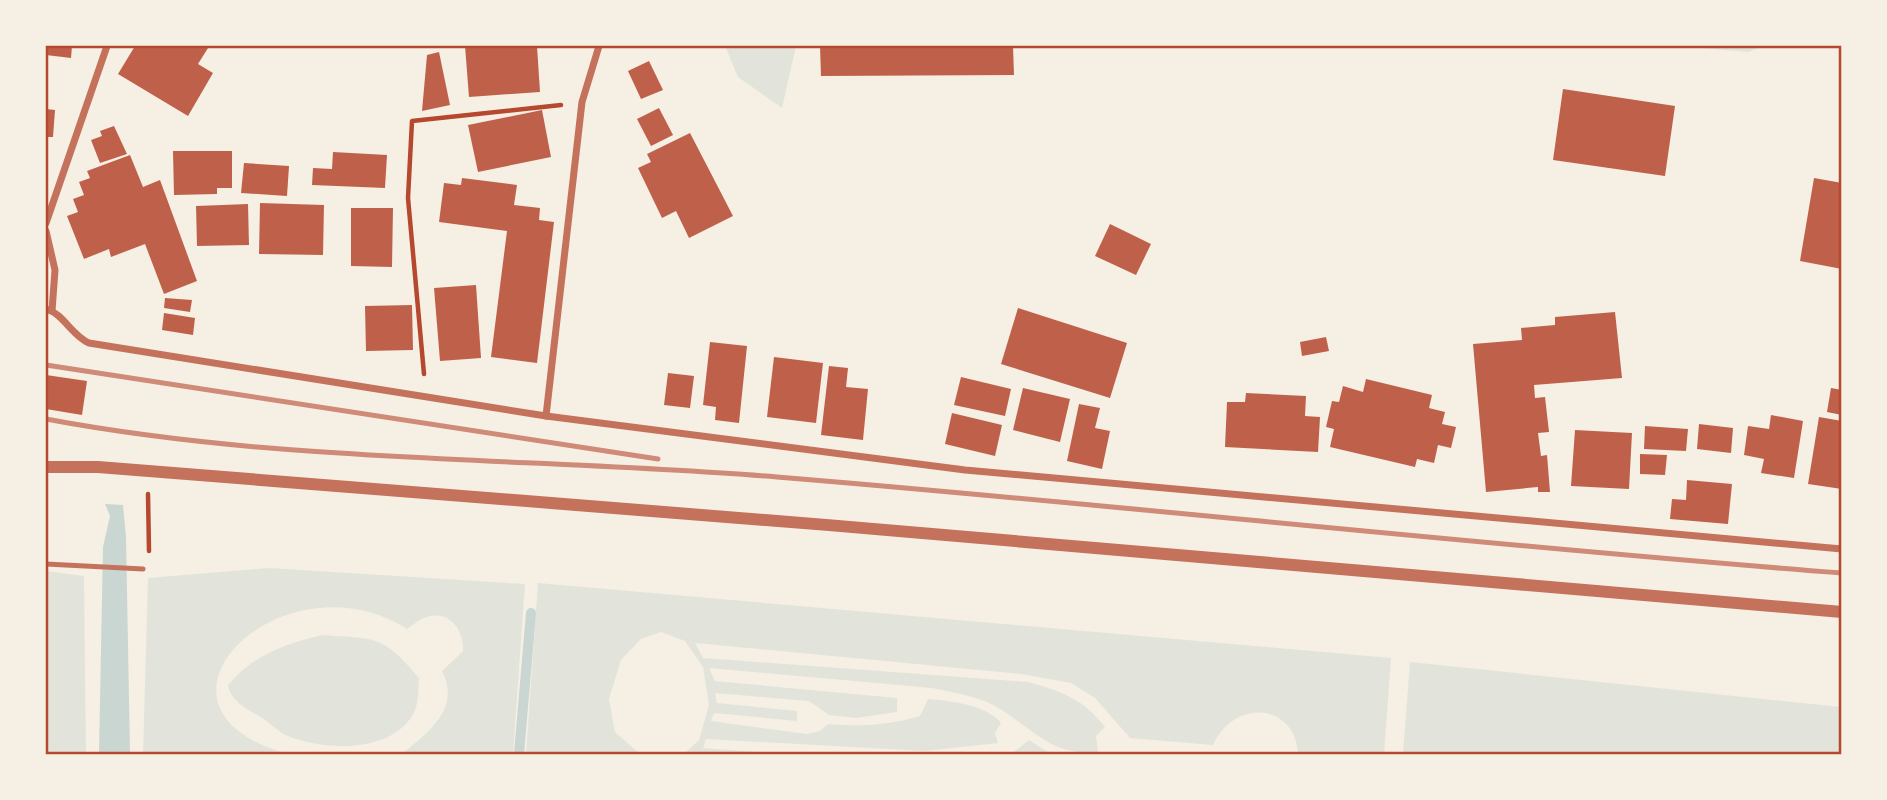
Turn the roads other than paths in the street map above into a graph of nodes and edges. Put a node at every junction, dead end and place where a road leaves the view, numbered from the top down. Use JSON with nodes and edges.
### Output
{"nodes":[{"id":1,"x":107,"y":46,"type":"edge"},
{"id":2,"x":600,"y":46,"type":"edge"},
{"id":3,"x":46,"y":223,"type":"edge"},
{"id":4,"x":46,"y":230,"type":"edge"},
{"id":5,"x":49,"y":310,"type":"edge"},
{"id":6,"x":546,"y":416,"type":"junction"},
{"id":7,"x":46,"y":467,"type":"edge"},
{"id":8,"x":1842,"y":549,"type":"edge"},
{"id":9,"x":46,"y":564,"type":"edge"},
{"id":10,"x":143,"y":569,"type":"dead end"},
{"id":11,"x":1842,"y":612,"type":"edge"}],
"edges":[{"from":1,"to":3,"type":"street"},
{"from":2,"to":6,"type":"street"},
{"from":4,"to":5,"type":"street"},
{"from":5,"to":6,"type":"street"},
{"from":6,"to":8,"type":"street"},
{"from":7,"to":11,"type":"street"},
{"from":9,"to":10,"type":"lane"}]}
